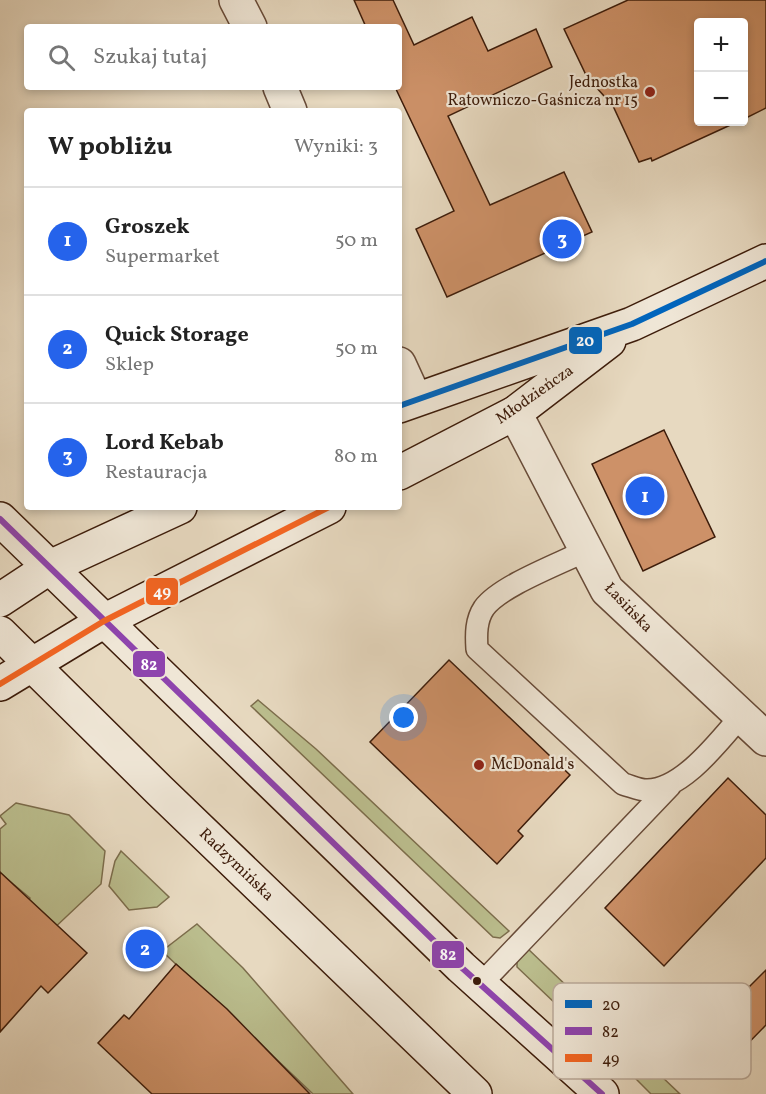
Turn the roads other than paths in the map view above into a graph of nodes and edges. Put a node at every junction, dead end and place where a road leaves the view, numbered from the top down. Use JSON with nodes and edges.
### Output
{"nodes":[{"id":1,"x":236,"y":0,"type":"edge"},
{"id":2,"x":248,"y":24,"type":"edge"},
{"id":3,"x":281,"y":90,"type":"edge"},
{"id":4,"x":289,"y":108,"type":"edge"},
{"id":5,"x":766,"y":261,"type":"edge"},
{"id":6,"x":632,"y":324,"type":"junction"},
{"id":7,"x":402,"y":378,"type":"edge"},
{"id":8,"x":407,"y":402,"type":"edge"},
{"id":9,"x":515,"y":413,"type":"junction"},
{"id":10,"x":402,"y":471,"type":"edge"},
{"id":11,"x":174,"y":510,"type":"edge"},
{"id":12,"x":323,"y":510,"type":"edge"},
{"id":13,"x":0,"y":519,"type":"edge"},
{"id":14,"x":585,"y":551,"type":"junction"},
{"id":15,"x":50,"y":567,"type":"junction"},
{"id":16,"x":0,"y":600,"type":"edge"},
{"id":17,"x":104,"y":621,"type":"junction"},
{"id":18,"x":0,"y":633,"type":"edge"},
{"id":19,"x":32,"y":663,"type":"junction"},
{"id":20,"x":0,"y":684,"type":"edge"},
{"id":21,"x":741,"y":716,"type":"junction"},
{"id":22,"x":766,"y":739,"type":"edge"},
{"id":23,"x":675,"y":781,"type":"junction"},
{"id":24,"x":480,"y":985,"type":"junction"},
{"id":25,"x":553,"y":1050,"type":"edge"},
{"id":26,"x":585,"y":1079,"type":"edge"},
{"id":27,"x":475,"y":1094,"type":"edge"},
{"id":28,"x":602,"y":1094,"type":"edge"}],
"edges":[{"from":1,"to":2,"type":"main road"},
{"from":3,"to":4,"type":"main road"},
{"from":5,"to":6,"type":"main road","name":"Młodzieńcza"},
{"from":6,"to":8,"type":"main road","name":"Młodzieńcza"},
{"from":6,"to":9,"type":"main road","name":"Młodzieńcza"},
{"from":7,"to":8,"type":"main road"},
{"from":9,"to":10,"type":"main road","name":"Młodzieńcza"},
{"from":9,"to":14,"type":"main road","name":"Łasińska"},
{"from":11,"to":15,"type":"main road"},
{"from":12,"to":17,"type":"main road"},
{"from":13,"to":15,"type":"main road"},
{"from":14,"to":21,"type":"main road","name":"Łasińska"},
{"from":14,"to":23,"type":"lane"},
{"from":15,"to":16,"type":"main road"},
{"from":15,"to":17,"type":"main road"},
{"from":17,"to":19,"type":"main road"},
{"from":17,"to":24,"type":"main road"},
{"from":18,"to":19,"type":"main road","name":"Radzymińska"},
{"from":19,"to":20,"type":"main road"},
{"from":19,"to":27,"type":"main road","name":"Radzymińska"},
{"from":21,"to":22,"type":"main road","name":"Łasińska"},
{"from":21,"to":23,"type":"lane"},
{"from":23,"to":24,"type":"lane"},
{"from":24,"to":25,"type":"main road"},
{"from":26,"to":28,"type":"main road"}]}
